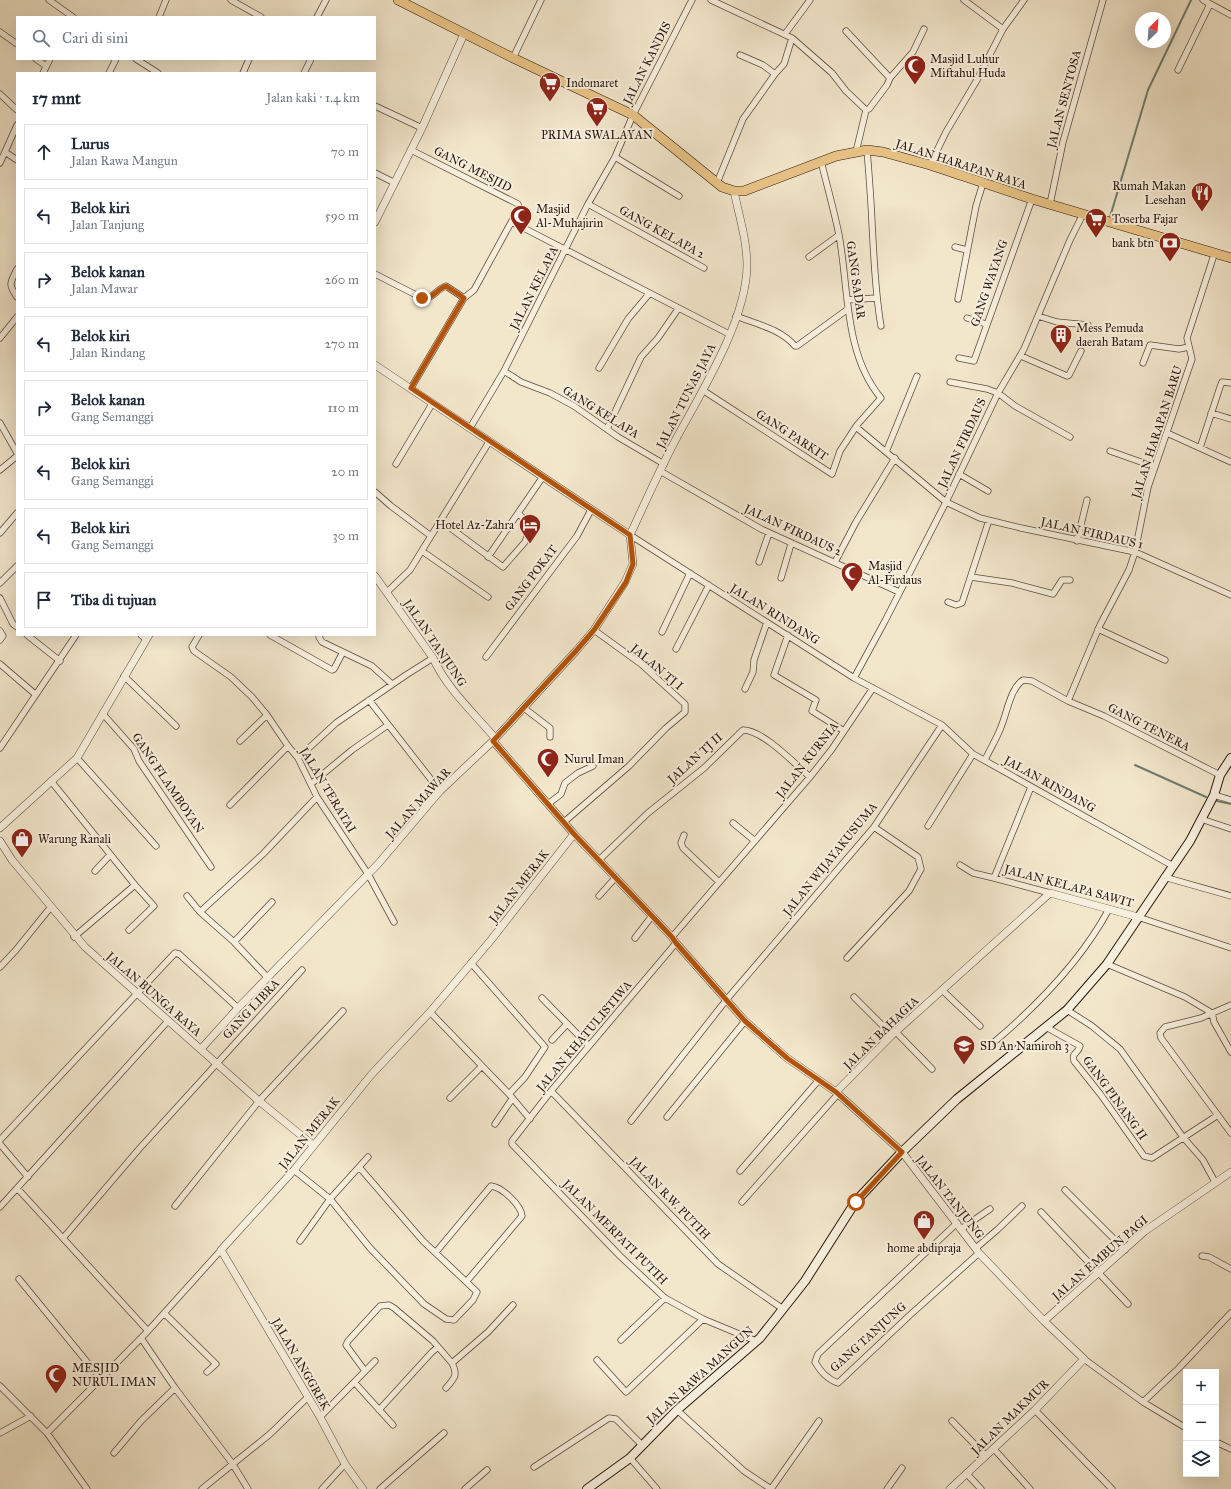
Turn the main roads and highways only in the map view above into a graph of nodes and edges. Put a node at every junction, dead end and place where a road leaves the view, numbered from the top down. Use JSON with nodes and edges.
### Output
{"nodes":[{"id":1,"x":398,"y":0,"type":"edge"},
{"id":2,"x":1231,"y":258,"type":"edge"},
{"id":3,"x":1231,"y":758,"type":"edge"},
{"id":4,"x":902,"y":1152,"type":"joint"},
{"id":5,"x":588,"y":1489,"type":"edge"}],
"edges":[{"from":1,"to":2,"type":"main road","name":"JALAN HARAPAN RAYA"},
{"from":3,"to":4,"type":"main road","name":"JALAN KELAPA SAWIT"},
{"from":4,"to":5,"type":"main road","name":"JALAN RAWA MANGUN"}]}
